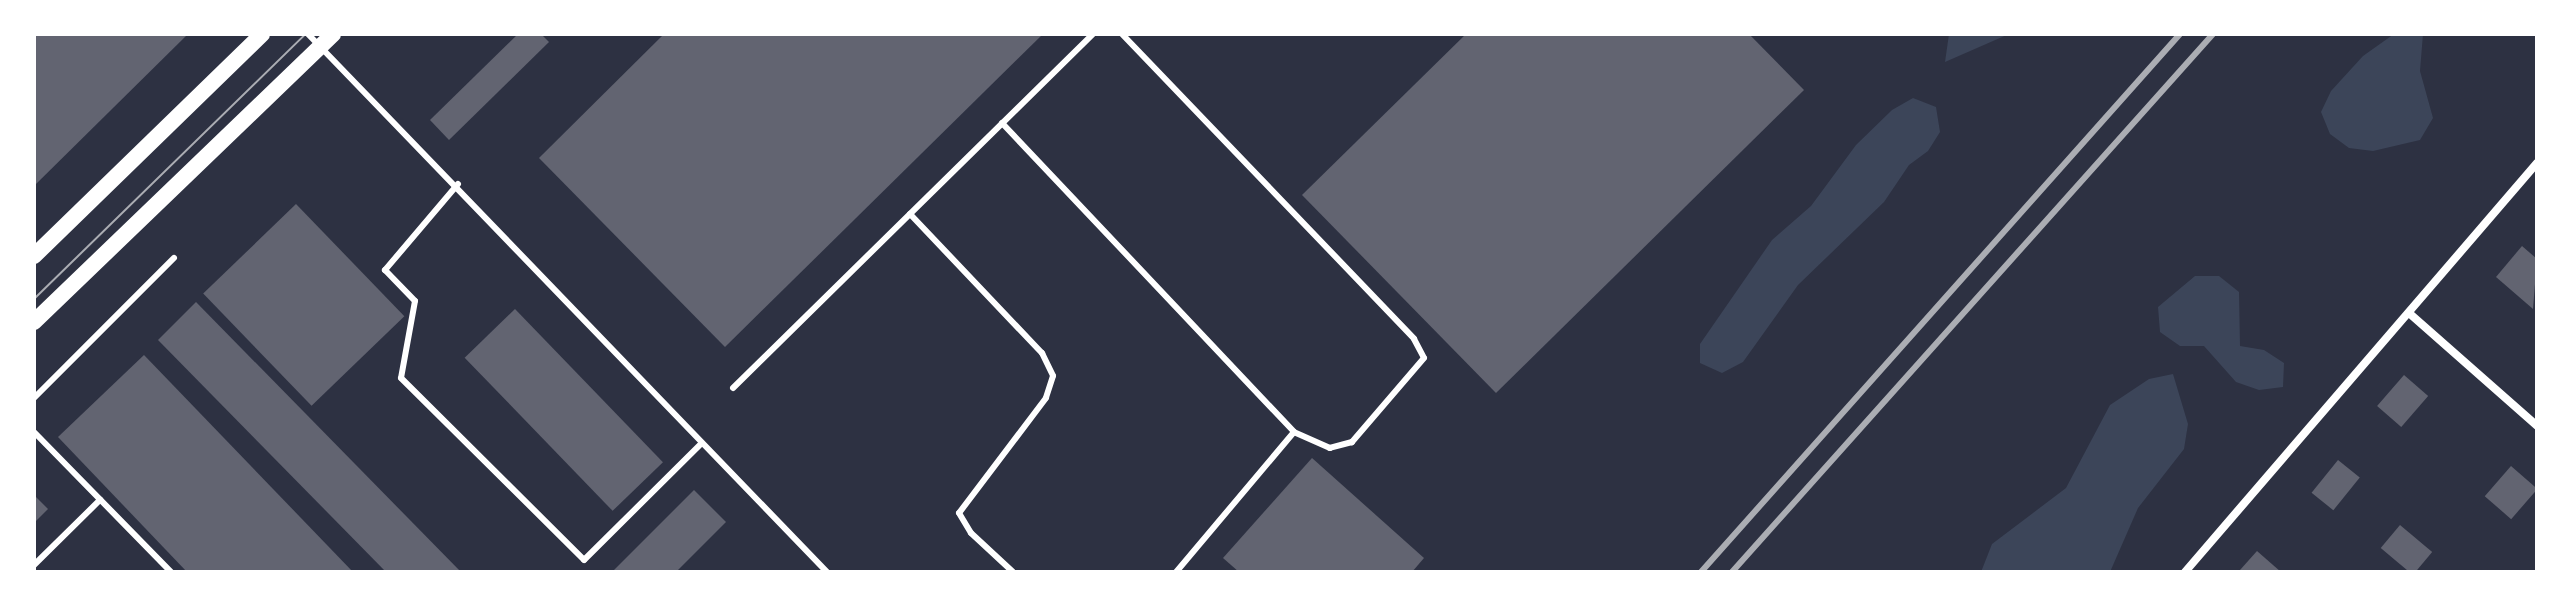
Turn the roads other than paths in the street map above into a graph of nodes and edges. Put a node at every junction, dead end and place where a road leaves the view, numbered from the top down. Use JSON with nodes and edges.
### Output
{"nodes":[{"id":1,"x":262,"y":34,"type":"edge"},
{"id":2,"x":1093,"y":34,"type":"edge"},
{"id":3,"x":1122,"y":34,"type":"edge"},
{"id":4,"x":321,"y":38,"type":"edge"},
{"id":5,"x":1002,"y":123,"type":"junction"},
{"id":6,"x":2537,"y":163,"type":"edge"},
{"id":7,"x":458,"y":184,"type":"junction"},
{"id":8,"x":910,"y":214,"type":"junction"},
{"id":9,"x":34,"y":256,"type":"edge"},
{"id":10,"x":174,"y":258,"type":"dead end"},
{"id":11,"x":2409,"y":313,"type":"junction"},
{"id":12,"x":34,"y":322,"type":"edge"},
{"id":13,"x":733,"y":388,"type":"dead end"},
{"id":14,"x":34,"y":398,"type":"edge"},
{"id":15,"x":2537,"y":426,"type":"edge"},
{"id":16,"x":34,"y":432,"type":"edge"},
{"id":17,"x":1294,"y":432,"type":"junction"},
{"id":18,"x":700,"y":445,"type":"junction"},
{"id":19,"x":100,"y":500,"type":"junction"},
{"id":20,"x":34,"y":565,"type":"edge"},
{"id":21,"x":171,"y":572,"type":"edge"},
{"id":22,"x":827,"y":572,"type":"edge"},
{"id":23,"x":1013,"y":572,"type":"edge"},
{"id":24,"x":1176,"y":572,"type":"edge"},
{"id":25,"x":2185,"y":572,"type":"edge"}],
"edges":[{"from":1,"to":9,"type":"main road"},
{"from":2,"to":5,"type":"lane"},
{"from":3,"to":17,"type":"lane"},
{"from":4,"to":7,"type":"lane"},
{"from":4,"to":12,"type":"main road"},
{"from":5,"to":8,"type":"lane"},
{"from":5,"to":17,"type":"lane"},
{"from":6,"to":11,"type":"street"},
{"from":7,"to":18,"type":"lane"},
{"from":7,"to":18,"type":"lane"},
{"from":8,"to":13,"type":"lane"},
{"from":8,"to":23,"type":"lane"},
{"from":10,"to":14,"type":"lane"},
{"from":11,"to":15,"type":"street"},
{"from":11,"to":25,"type":"street"},
{"from":16,"to":19,"type":"lane"},
{"from":17,"to":24,"type":"lane"},
{"from":18,"to":22,"type":"lane"},
{"from":19,"to":20,"type":"lane"},
{"from":19,"to":21,"type":"lane"}]}
